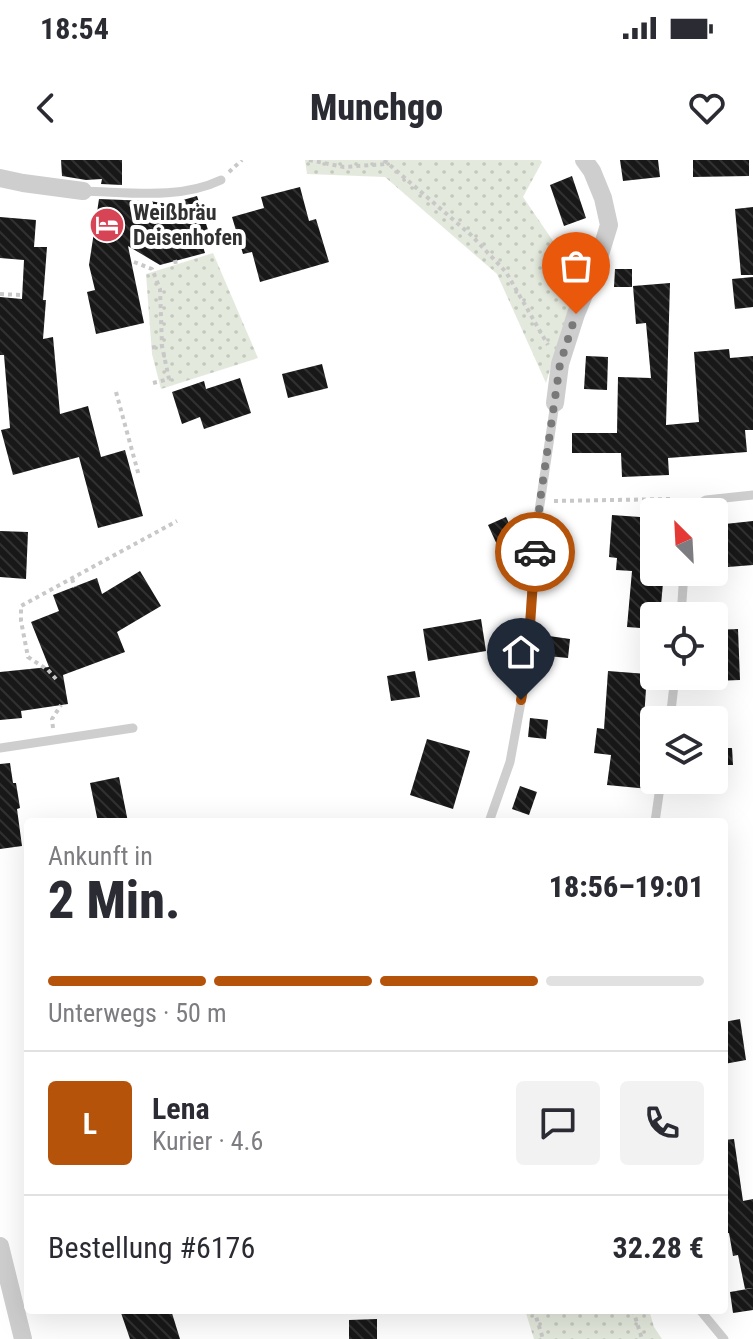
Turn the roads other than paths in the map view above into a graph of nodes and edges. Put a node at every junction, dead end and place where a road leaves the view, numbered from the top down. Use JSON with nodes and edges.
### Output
{"nodes":[{"id":1,"x":584,"y":160,"type":"edge"},
{"id":2,"x":0,"y":178,"type":"edge"},
{"id":3,"x":221,"y":180,"type":"dead end"},
{"id":4,"x":83,"y":191,"type":"joint"},
{"id":5,"x":555,"y":403,"type":"joint"},
{"id":6,"x":753,"y":495,"type":"edge"},
{"id":7,"x":725,"y":498,"type":"edge"},
{"id":8,"x":133,"y":728,"type":"dead end"},
{"id":9,"x":0,"y":748,"type":"edge"},
{"id":10,"x":659,"y":794,"type":"edge"},
{"id":11,"x":490,"y":818,"type":"edge"},
{"id":12,"x":656,"y":818,"type":"edge"},
{"id":13,"x":0,"y":1246,"type":"edge"},
{"id":14,"x":703,"y":1314,"type":"edge"},
{"id":15,"x":23,"y":1339,"type":"edge"},
{"id":16,"x":724,"y":1339,"type":"edge"}],
"edges":[{"from":1,"to":5,"type":"street"},
{"from":2,"to":4,"type":"street"},
{"from":3,"to":4,"type":"lane"},
{"from":5,"to":11,"type":"lane"},
{"from":6,"to":7,"type":"lane"},
{"from":8,"to":9,"type":"lane"},
{"from":10,"to":12,"type":"lane"},
{"from":13,"to":15,"type":"street"},
{"from":14,"to":16,"type":"lane"}]}
